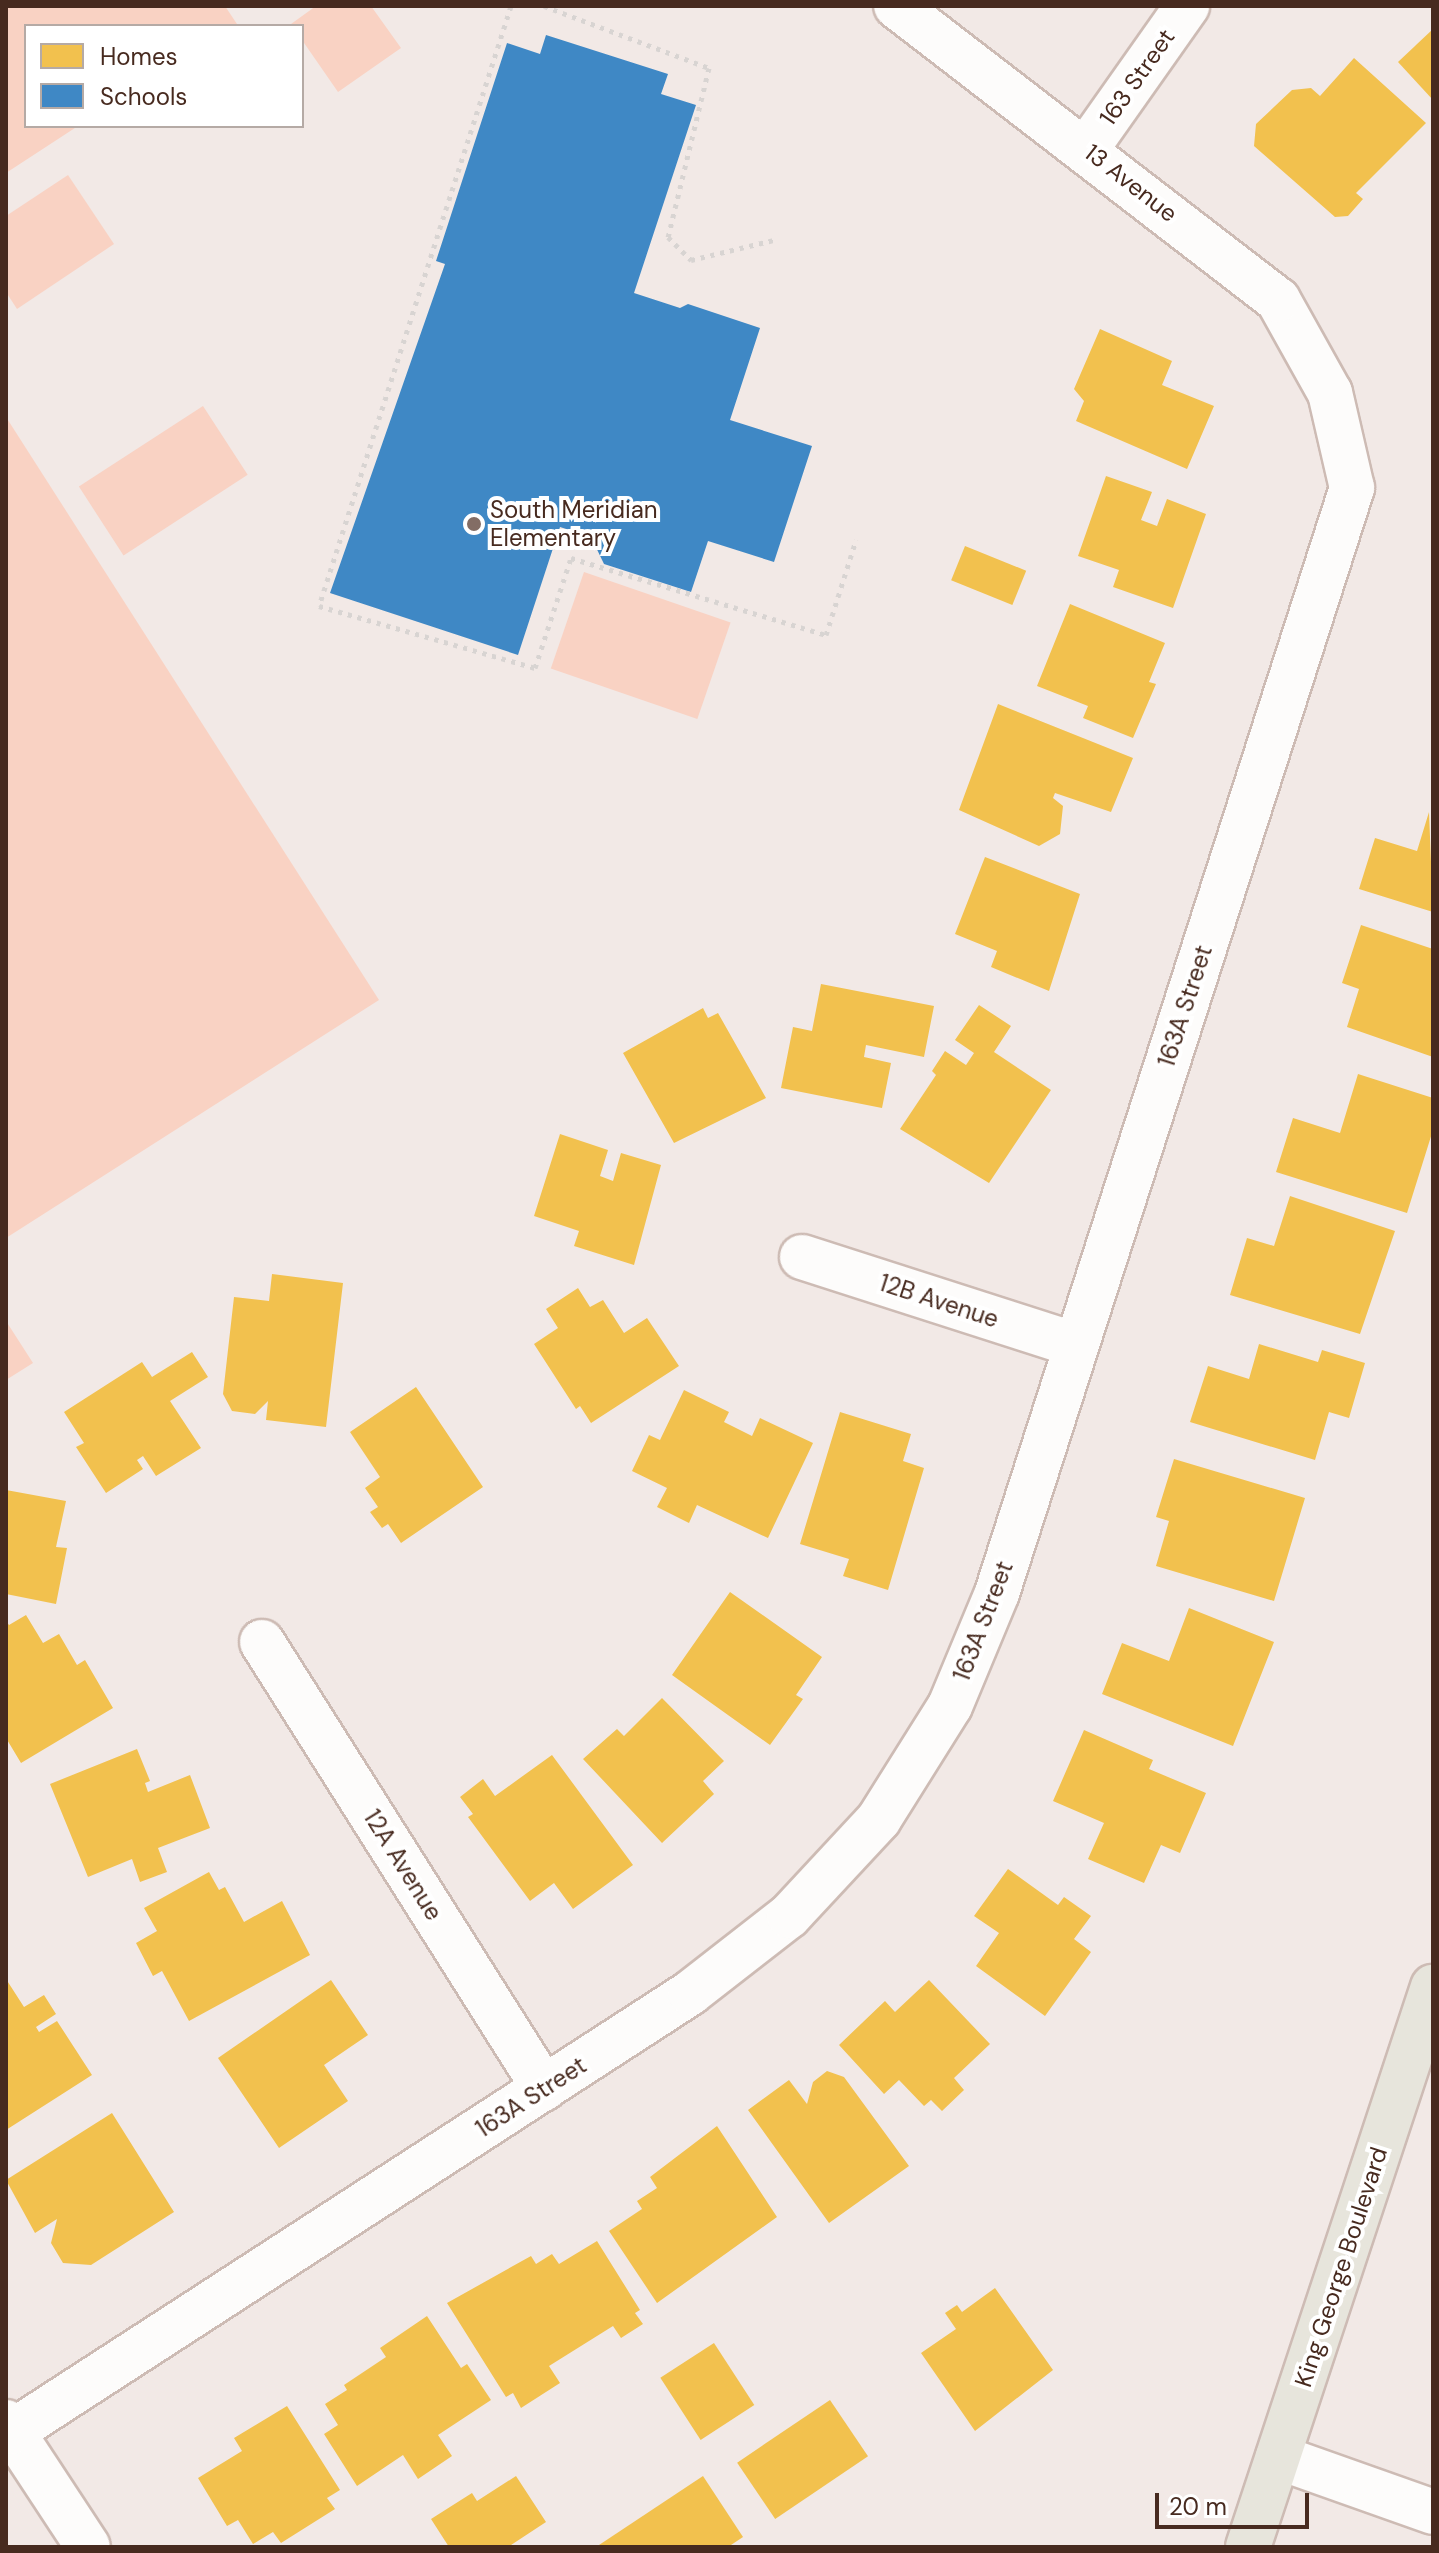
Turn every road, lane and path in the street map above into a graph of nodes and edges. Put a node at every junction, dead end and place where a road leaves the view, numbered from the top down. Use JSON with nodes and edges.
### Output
{"nodes":[{"id":1,"x":511,"y":6,"type":"edge"},
{"id":2,"x":544,"y":6,"type":"edge"},
{"id":3,"x":896,"y":6,"type":"edge"},
{"id":4,"x":1187,"y":6,"type":"edge"},
{"id":5,"x":1087,"y":148,"type":"junction"},
{"id":6,"x":778,"y":239,"type":"dead end"},
{"id":7,"x":1330,"y":393,"type":"joint"},
{"id":8,"x":856,"y":540,"type":"dead end"},
{"id":9,"x":802,"y":1257,"type":"dead end"},
{"id":10,"x":1076,"y":1345,"type":"junction"},
{"id":11,"x":262,"y":1642,"type":"dead end"},
{"id":12,"x":1433,"y":1987,"type":"edge"},
{"id":13,"x":544,"y":2088,"type":"junction"},
{"id":14,"x":9,"y":2427,"type":"edge"},
{"id":15,"x":1278,"y":2457,"type":"junction"},
{"id":16,"x":1433,"y":2512,"type":"edge"},
{"id":17,"x":88,"y":2547,"type":"edge"},
{"id":18,"x":1248,"y":2547,"type":"edge"}],
"edges":[{"from":1,"to":8,"type":"path"},
{"from":2,"to":6,"type":"path"},
{"from":3,"to":5,"type":"street","name":"13 Avenue"},
{"from":4,"to":5,"type":"street","name":"163 Street"},
{"from":5,"to":7,"type":"street","name":"13 Avenue"},
{"from":7,"to":10,"type":"street","name":"163A Street"},
{"from":9,"to":10,"type":"street","name":"12B Avenue"},
{"from":10,"to":13,"type":"street","name":"163A Street"},
{"from":11,"to":13,"type":"street","name":"12A Avenue"},
{"from":12,"to":15,"type":"main road","name":"King George Boulevard"},
{"from":13,"to":14,"type":"street","name":"163A Street"},
{"from":14,"to":17,"type":"street"},
{"from":15,"to":16,"type":"street"},
{"from":15,"to":18,"type":"main road","name":"King George Boulevard"}]}
